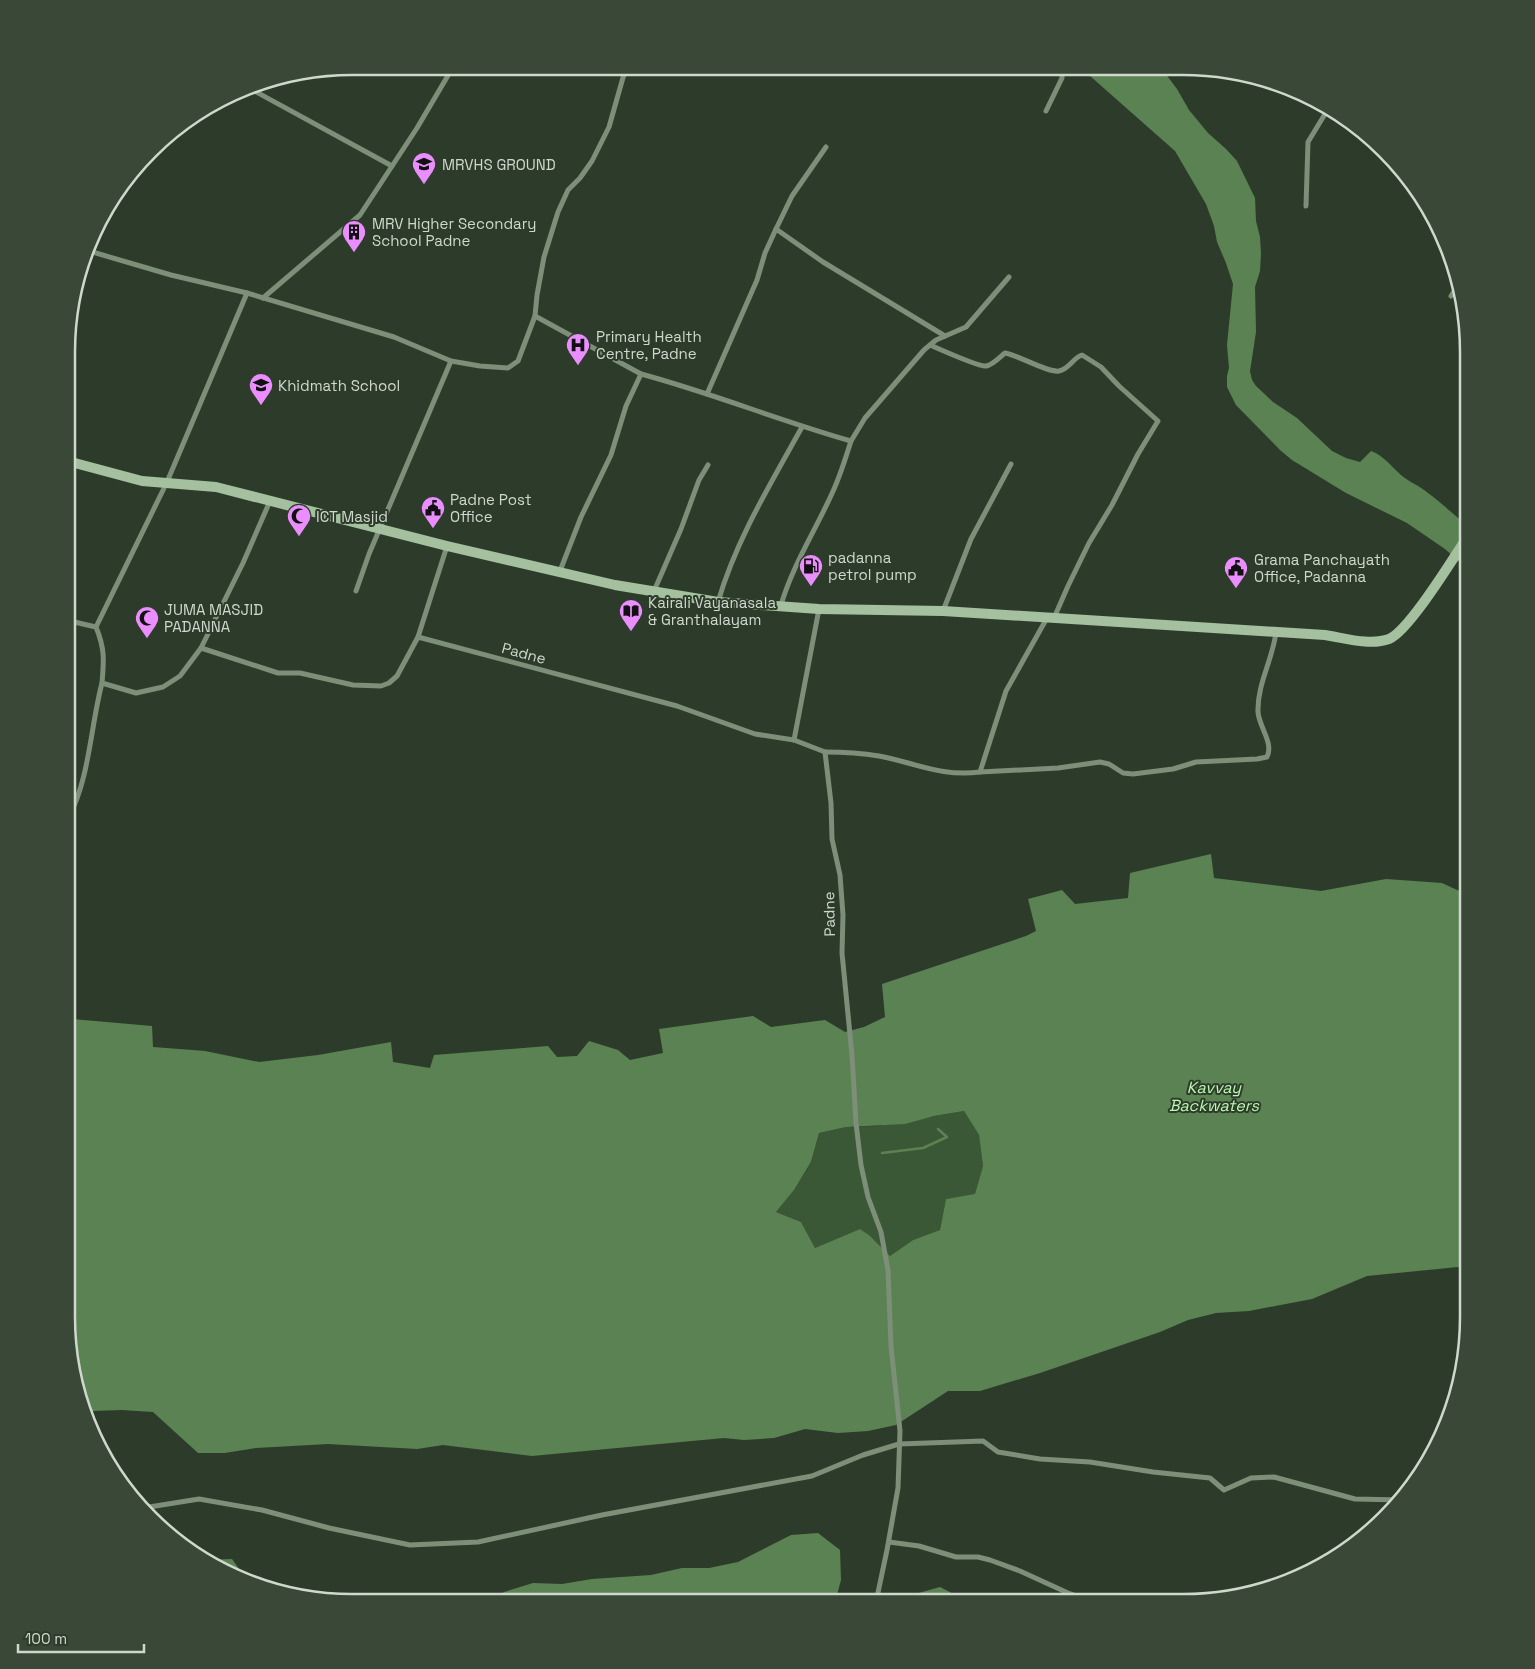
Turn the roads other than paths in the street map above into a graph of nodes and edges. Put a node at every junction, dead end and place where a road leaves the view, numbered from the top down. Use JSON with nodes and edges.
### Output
{"nodes":[{"id":1,"x":448,"y":75,"type":"edge"},
{"id":2,"x":624,"y":75,"type":"edge"},
{"id":3,"x":1062,"y":75,"type":"edge"},
{"id":4,"x":257,"y":92,"type":"edge"},
{"id":5,"x":1046,"y":111,"type":"dead end"},
{"id":6,"x":1325,"y":114,"type":"edge"},
{"id":7,"x":826,"y":147,"type":"dead end"},
{"id":8,"x":392,"y":166,"type":"junction"},
{"id":9,"x":1306,"y":206,"type":"dead end"},
{"id":10,"x":776,"y":229,"type":"junction"},
{"id":11,"x":94,"y":252,"type":"edge"},
{"id":12,"x":1009,"y":277,"type":"dead end"},
{"id":13,"x":1454,"y":292,"type":"edge"},
{"id":14,"x":247,"y":293,"type":"junction"},
{"id":15,"x":1451,"y":296,"type":"dead end"},
{"id":16,"x":264,"y":298,"type":"junction"},
{"id":17,"x":535,"y":316,"type":"junction"},
{"id":18,"x":945,"y":336,"type":"junction"},
{"id":19,"x":930,"y":345,"type":"junction"},
{"id":20,"x":451,"y":361,"type":"junction"},
{"id":21,"x":641,"y":374,"type":"junction"},
{"id":22,"x":707,"y":394,"type":"junction"},
{"id":23,"x":802,"y":427,"type":"junction"},
{"id":24,"x":851,"y":441,"type":"junction"},
{"id":25,"x":75,"y":463,"type":"edge"},
{"id":26,"x":1011,"y":464,"type":"dead end"},
{"id":27,"x":708,"y":465,"type":"dead end"},
{"id":28,"x":167,"y":482,"type":"junction"},
{"id":29,"x":271,"y":500,"type":"junction"},
{"id":30,"x":380,"y":529,"type":"junction"},
{"id":31,"x":447,"y":546,"type":"junction"},
{"id":32,"x":1460,"y":548,"type":"edge"},
{"id":33,"x":560,"y":571,"type":"junction"},
{"id":34,"x":356,"y":591,"type":"dead end"},
{"id":35,"x":654,"y":592,"type":"junction"},
{"id":36,"x":718,"y":602,"type":"junction"},
{"id":37,"x":781,"y":605,"type":"junction"},
{"id":38,"x":819,"y":609,"type":"junction"},
{"id":39,"x":942,"y":611,"type":"junction"},
{"id":40,"x":1051,"y":618,"type":"junction"},
{"id":41,"x":75,"y":622,"type":"edge"},
{"id":42,"x":96,"y":627,"type":"junction"},
{"id":43,"x":1276,"y":632,"type":"junction"},
{"id":44,"x":418,"y":637,"type":"junction"},
{"id":45,"x":201,"y":648,"type":"junction"},
{"id":46,"x":102,"y":683,"type":"junction"},
{"id":47,"x":794,"y":740,"type":"junction"},
{"id":48,"x":825,"y":752,"type":"junction"},
{"id":49,"x":980,"y":772,"type":"junction"},
{"id":50,"x":75,"y":803,"type":"edge"},
{"id":51,"x":900,"y":1444,"type":"junction"},
{"id":52,"x":1391,"y":1500,"type":"edge"},
{"id":53,"x":150,"y":1507,"type":"edge"},
{"id":54,"x":889,"y":1542,"type":"junction"},
{"id":55,"x":878,"y":1594,"type":"edge"},
{"id":56,"x":1071,"y":1594,"type":"edge"}],
"edges":[{"from":1,"to":8,"type":"street"},
{"from":2,"to":17,"type":"street"},
{"from":3,"to":5,"type":"street"},
{"from":4,"to":8,"type":"street"},
{"from":6,"to":9,"type":"street"},
{"from":7,"to":10,"type":"street"},
{"from":8,"to":16,"type":"street"},
{"from":10,"to":18,"type":"street"},
{"from":10,"to":22,"type":"street"},
{"from":11,"to":14,"type":"street"},
{"from":12,"to":18,"type":"street"},
{"from":13,"to":15,"type":"street"},
{"from":14,"to":16,"type":"street"},
{"from":14,"to":28,"type":"street"},
{"from":16,"to":20,"type":"street"},
{"from":17,"to":20,"type":"street"},
{"from":17,"to":21,"type":"street"},
{"from":18,"to":19,"type":"street"},
{"from":19,"to":24,"type":"street"},
{"from":19,"to":40,"type":"street"},
{"from":20,"to":30,"type":"street"},
{"from":21,"to":22,"type":"street"},
{"from":21,"to":33,"type":"street"},
{"from":22,"to":23,"type":"street"},
{"from":23,"to":24,"type":"street"},
{"from":23,"to":36,"type":"street"},
{"from":24,"to":37,"type":"street"},
{"from":25,"to":28,"type":"main road"},
{"from":26,"to":39,"type":"street"},
{"from":27,"to":35,"type":"street"},
{"from":28,"to":29,"type":"main road"},
{"from":28,"to":42,"type":"street"},
{"from":29,"to":30,"type":"main road"},
{"from":29,"to":45,"type":"street"},
{"from":30,"to":31,"type":"main road"},
{"from":30,"to":34,"type":"street"},
{"from":31,"to":33,"type":"main road"},
{"from":31,"to":44,"type":"street"},
{"from":32,"to":43,"type":"main road"},
{"from":33,"to":35,"type":"main road"},
{"from":35,"to":36,"type":"main road"},
{"from":36,"to":37,"type":"main road"},
{"from":37,"to":38,"type":"main road"},
{"from":38,"to":39,"type":"main road"},
{"from":38,"to":47,"type":"street"},
{"from":39,"to":40,"type":"main road"},
{"from":40,"to":43,"type":"main road"},
{"from":40,"to":49,"type":"street"},
{"from":41,"to":42,"type":"street"},
{"from":42,"to":46,"type":"street"},
{"from":43,"to":49,"type":"street"},
{"from":44,"to":45,"type":"street"},
{"from":44,"to":47,"type":"street","name":"Padne"},
{"from":45,"to":46,"type":"street"},
{"from":46,"to":50,"type":"street"},
{"from":47,"to":48,"type":"street","name":"Padne"},
{"from":48,"to":49,"type":"street"},
{"from":48,"to":51,"type":"street","name":"Padne"},
{"from":51,"to":52,"type":"street"},
{"from":51,"to":53,"type":"street"},
{"from":51,"to":54,"type":"street","name":"Padne"},
{"from":54,"to":55,"type":"street","name":"Padne"},
{"from":54,"to":56,"type":"street"}]}
